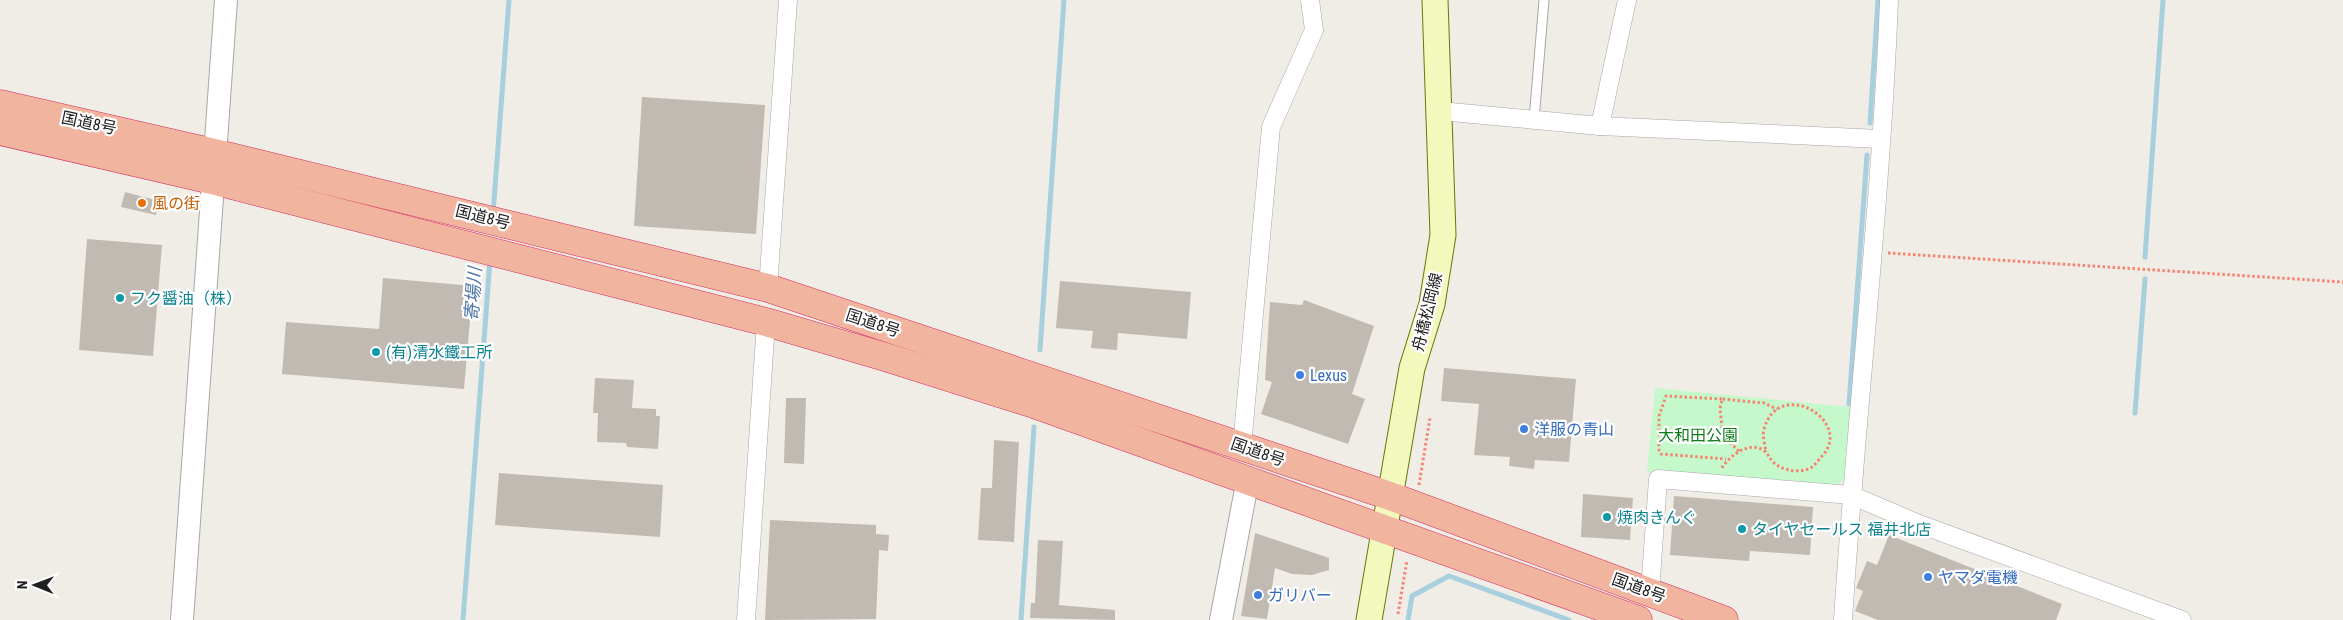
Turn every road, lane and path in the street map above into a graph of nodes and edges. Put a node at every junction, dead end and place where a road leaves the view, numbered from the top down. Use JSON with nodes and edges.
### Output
{"nodes":[{"id":1,"x":226,"y":0,"type":"edge"},
{"id":2,"x":788,"y":0,"type":"edge"},
{"id":3,"x":1310,"y":0,"type":"edge"},
{"id":4,"x":1435,"y":0,"type":"edge"},
{"id":5,"x":1544,"y":0,"type":"edge"},
{"id":6,"x":1627,"y":0,"type":"edge"},
{"id":7,"x":1888,"y":0,"type":"edge"},
{"id":8,"x":0,"y":104,"type":"edge"},
{"id":9,"x":1440,"y":111,"type":"junction"},
{"id":10,"x":1534,"y":120,"type":"junction"},
{"id":11,"x":1600,"y":126,"type":"junction"},
{"id":12,"x":0,"y":131,"type":"edge"},
{"id":13,"x":1880,"y":139,"type":"junction"},
{"id":14,"x":214,"y":153,"type":"junction"},
{"id":15,"x":212,"y":180,"type":"junction"},
{"id":16,"x":1872,"y":252,"type":"junction"},
{"id":17,"x":2343,"y":282,"type":"edge"},
{"id":18,"x":768,"y":288,"type":"junction"},
{"id":19,"x":766,"y":322,"type":"junction"},
{"id":20,"x":1722,"y":399,"type":"junction"},
{"id":21,"x":1777,"y":409,"type":"junction"},
{"id":22,"x":1242,"y":446,"type":"junction"},
{"id":23,"x":1739,"y":451,"type":"junction"},
{"id":24,"x":1766,"y":452,"type":"junction"},
{"id":25,"x":1727,"y":459,"type":"junction"},
{"id":26,"x":1720,"y":471,"type":"dead end"},
{"id":27,"x":1248,"y":479,"type":"junction"},
{"id":28,"x":1851,"y":495,"type":"junction"},
{"id":29,"x":1390,"y":496,"type":"junction"},
{"id":30,"x":1386,"y":528,"type":"junction"},
{"id":31,"x":1650,"y":592,"type":"junction"},
{"id":32,"x":182,"y":620,"type":"edge"},
{"id":33,"x":746,"y":620,"type":"edge"},
{"id":34,"x":1221,"y":620,"type":"edge"},
{"id":35,"x":1370,"y":620,"type":"edge"},
{"id":36,"x":1638,"y":620,"type":"edge"},
{"id":37,"x":1724,"y":620,"type":"edge"},
{"id":38,"x":1843,"y":620,"type":"edge"},
{"id":39,"x":2182,"y":620,"type":"edge"}],
"edges":[{"from":1,"to":14,"type":"street"},
{"from":2,"to":18,"type":"street"},
{"from":3,"to":22,"type":"street"},
{"from":4,"to":9,"type":"main road","name":"舟橋松岡線"},
{"from":5,"to":10,"type":"lane"},
{"from":6,"to":11,"type":"street"},
{"from":7,"to":13,"type":"street"},
{"from":8,"to":14,"type":"highway","name":"国道8号"},
{"from":9,"to":10,"type":"street"},
{"from":9,"to":29,"type":"main road","name":"舟橋松岡線"},
{"from":10,"to":11,"type":"street"},
{"from":11,"to":13,"type":"street"},
{"from":12,"to":15,"type":"highway","name":"国道8号"},
{"from":13,"to":16,"type":"street"},
{"from":14,"to":15,"type":"street"},
{"from":14,"to":18,"type":"highway","name":"国道8号"},
{"from":15,"to":19,"type":"highway","name":"国道8号"},
{"from":15,"to":32,"type":"street"},
{"from":16,"to":17,"type":"path"},
{"from":16,"to":28,"type":"street"},
{"from":18,"to":22,"type":"highway","name":"国道8号"},
{"from":19,"to":27,"type":"highway","name":"国道8号"},
{"from":19,"to":33,"type":"street"},
{"from":20,"to":21,"type":"path"},
{"from":20,"to":23,"type":"path"},
{"from":20,"to":25,"type":"path"},
{"from":21,"to":24,"type":"path"},
{"from":21,"to":24,"type":"path"},
{"from":22,"to":29,"type":"highway","name":"国道8号"},
{"from":23,"to":24,"type":"path"},
{"from":23,"to":25,"type":"path"},
{"from":25,"to":26,"type":"path"},
{"from":27,"to":30,"type":"highway","name":"国道8号"},
{"from":27,"to":34,"type":"street"},
{"from":28,"to":31,"type":"street"},
{"from":28,"to":38,"type":"street"},
{"from":28,"to":39,"type":"street"},
{"from":29,"to":30,"type":"main road","name":"舟橋松岡線"},
{"from":29,"to":31,"type":"highway","name":"国道8号"},
{"from":30,"to":35,"type":"main road","name":"舟橋松岡線"},
{"from":30,"to":36,"type":"highway","name":"国道8号"},
{"from":31,"to":37,"type":"highway","name":"国道8号"}]}
